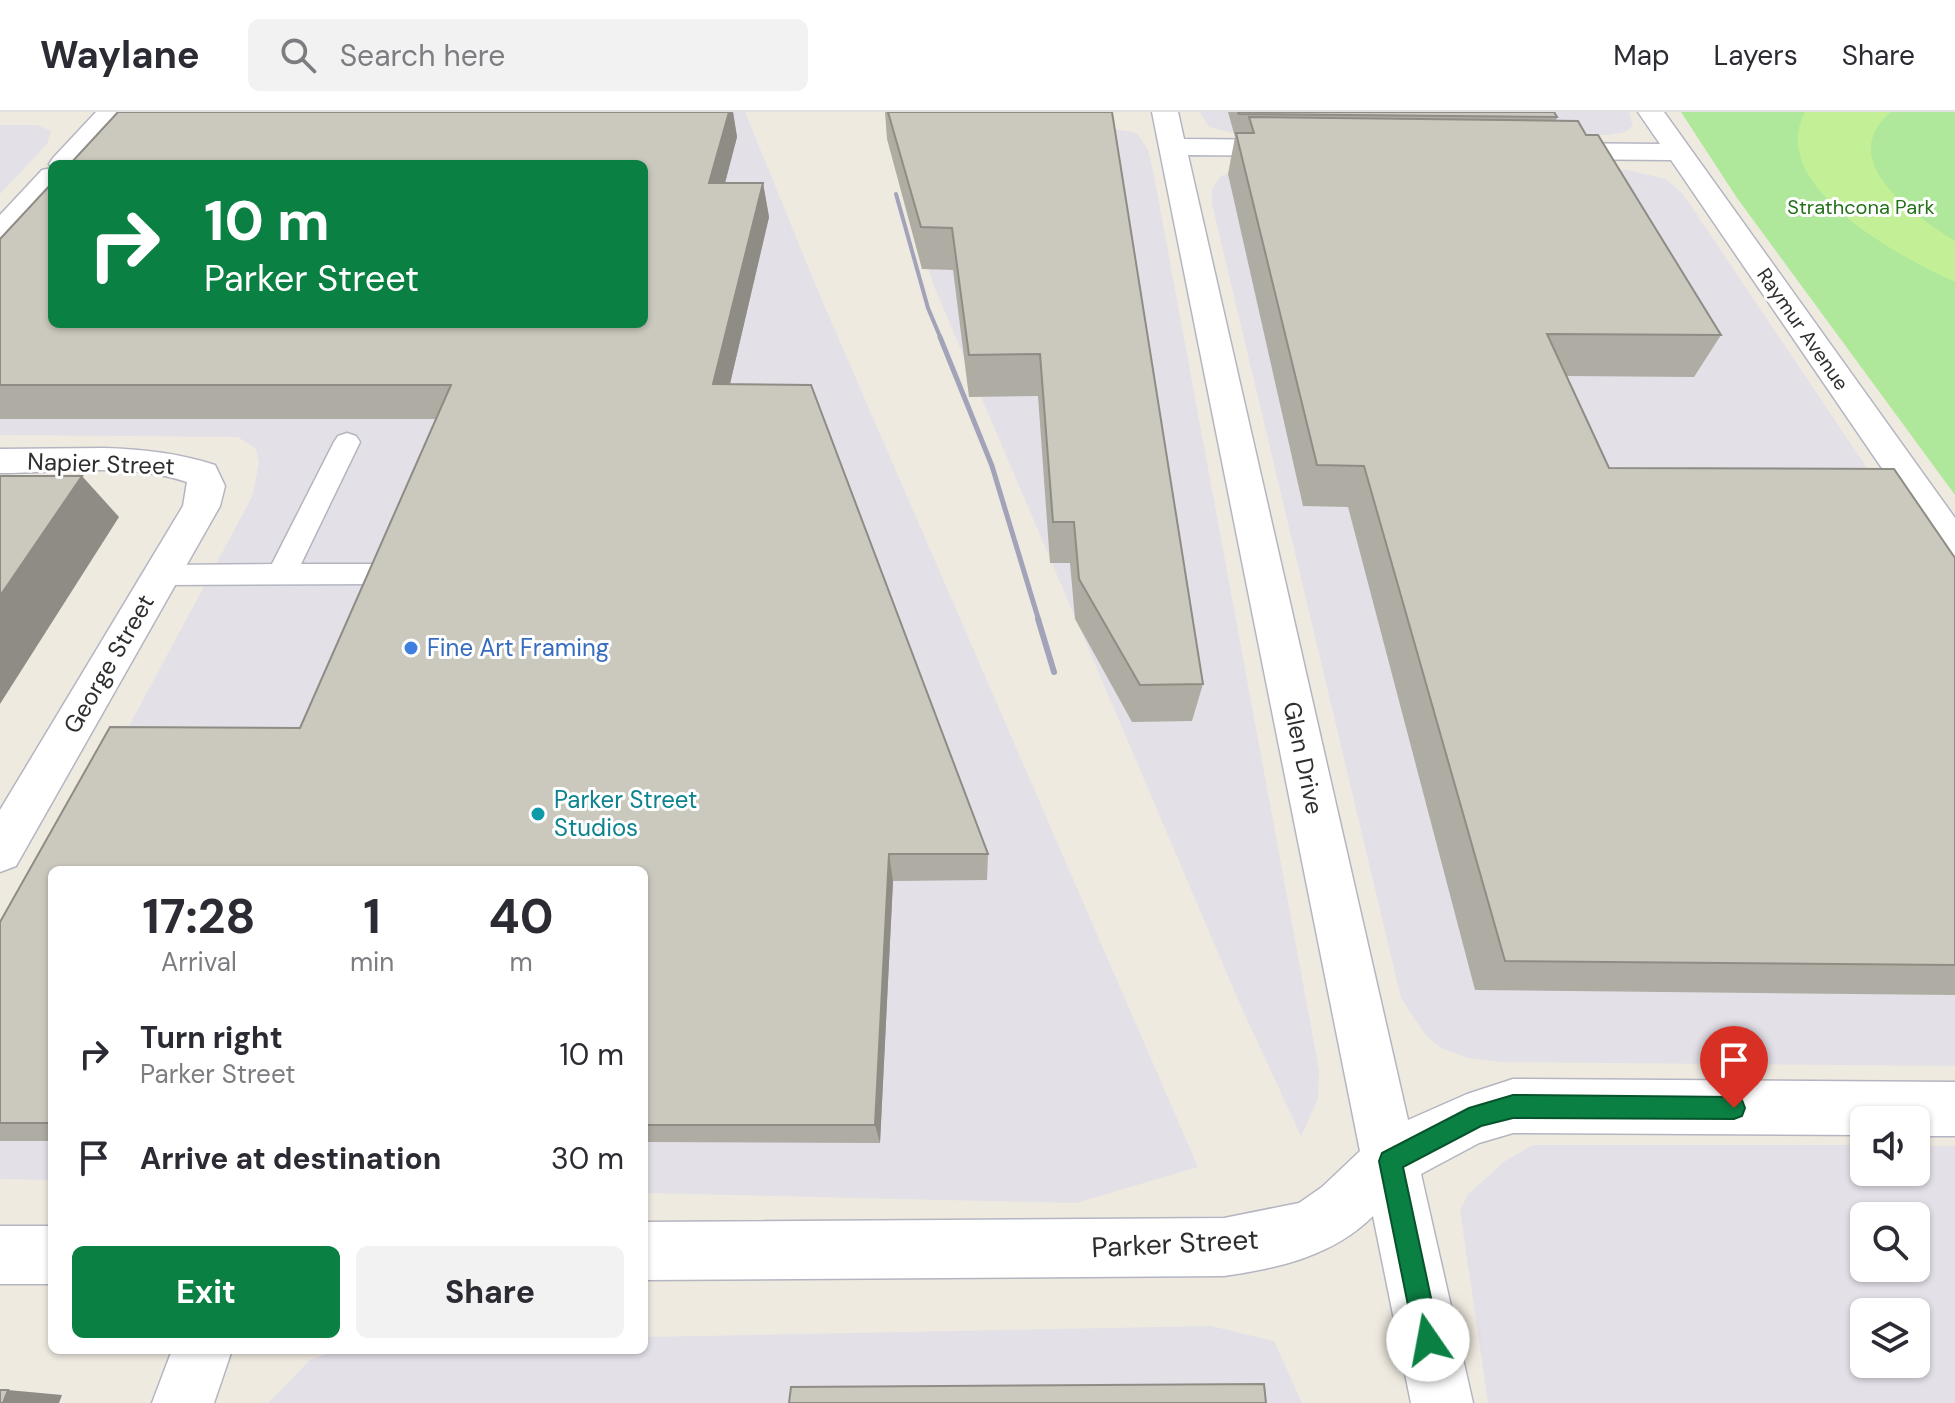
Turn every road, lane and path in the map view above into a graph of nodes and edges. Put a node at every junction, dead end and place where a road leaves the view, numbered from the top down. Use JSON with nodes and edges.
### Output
{"nodes":[{"id":1,"x":110,"y":112,"type":"edge"},
{"id":2,"x":1651,"y":112,"type":"edge"},
{"id":3,"x":1169,"y":130,"type":"edge"},
{"id":4,"x":1318,"y":149,"type":"edge"},
{"id":5,"x":1524,"y":150,"type":"edge"},
{"id":6,"x":1678,"y":152,"type":"junction"},
{"id":7,"x":67,"y":160,"type":"edge"},
{"id":8,"x":48,"y":180,"type":"edge"},
{"id":9,"x":0,"y":232,"type":"edge"},
{"id":10,"x":347,"y":442,"type":"dead end"},
{"id":11,"x":0,"y":461,"type":"edge"},
{"id":12,"x":202,"y":474,"type":"joint"},
{"id":13,"x":1955,"y":546,"type":"edge"},
{"id":14,"x":376,"y":574,"type":"edge"},
{"id":15,"x":162,"y":575,"type":"junction"},
{"id":16,"x":281,"y":575,"type":"junction"},
{"id":17,"x":0,"y":852,"type":"edge"},
{"id":18,"x":1955,"y":1109,"type":"edge"},
{"id":19,"x":1390,"y":1161,"type":"junction"},
{"id":20,"x":648,"y":1251,"type":"edge"},
{"id":21,"x":0,"y":1255,"type":"edge"},
{"id":22,"x":48,"y":1255,"type":"edge"},
{"id":23,"x":201,"y":1354,"type":"edge"},
{"id":24,"x":183,"y":1403,"type":"edge"},
{"id":25,"x":1442,"y":1403,"type":"edge"}],
"edges":[{"from":1,"to":7,"type":"street"},
{"from":2,"to":6,"type":"street","name":"Raymur Avenue"},
{"from":3,"to":4,"type":"street"},
{"from":3,"to":19,"type":"street","name":"Glen Drive"},
{"from":5,"to":6,"type":"street"},
{"from":6,"to":13,"type":"street","name":"Raymur Avenue"},
{"from":8,"to":9,"type":"street"},
{"from":10,"to":16,"type":"lane"},
{"from":11,"to":12,"type":"street","name":"Napier Street"},
{"from":12,"to":15,"type":"street","name":"George Street"},
{"from":14,"to":16,"type":"lane"},
{"from":15,"to":16,"type":"lane"},
{"from":15,"to":17,"type":"street","name":"George Street"},
{"from":18,"to":19,"type":"street","name":"Parker Street"},
{"from":19,"to":20,"type":"street","name":"Parker Street"},
{"from":19,"to":25,"type":"street","name":"Glen Drive"},
{"from":21,"to":22,"type":"street"},
{"from":23,"to":24,"type":"street"}]}
